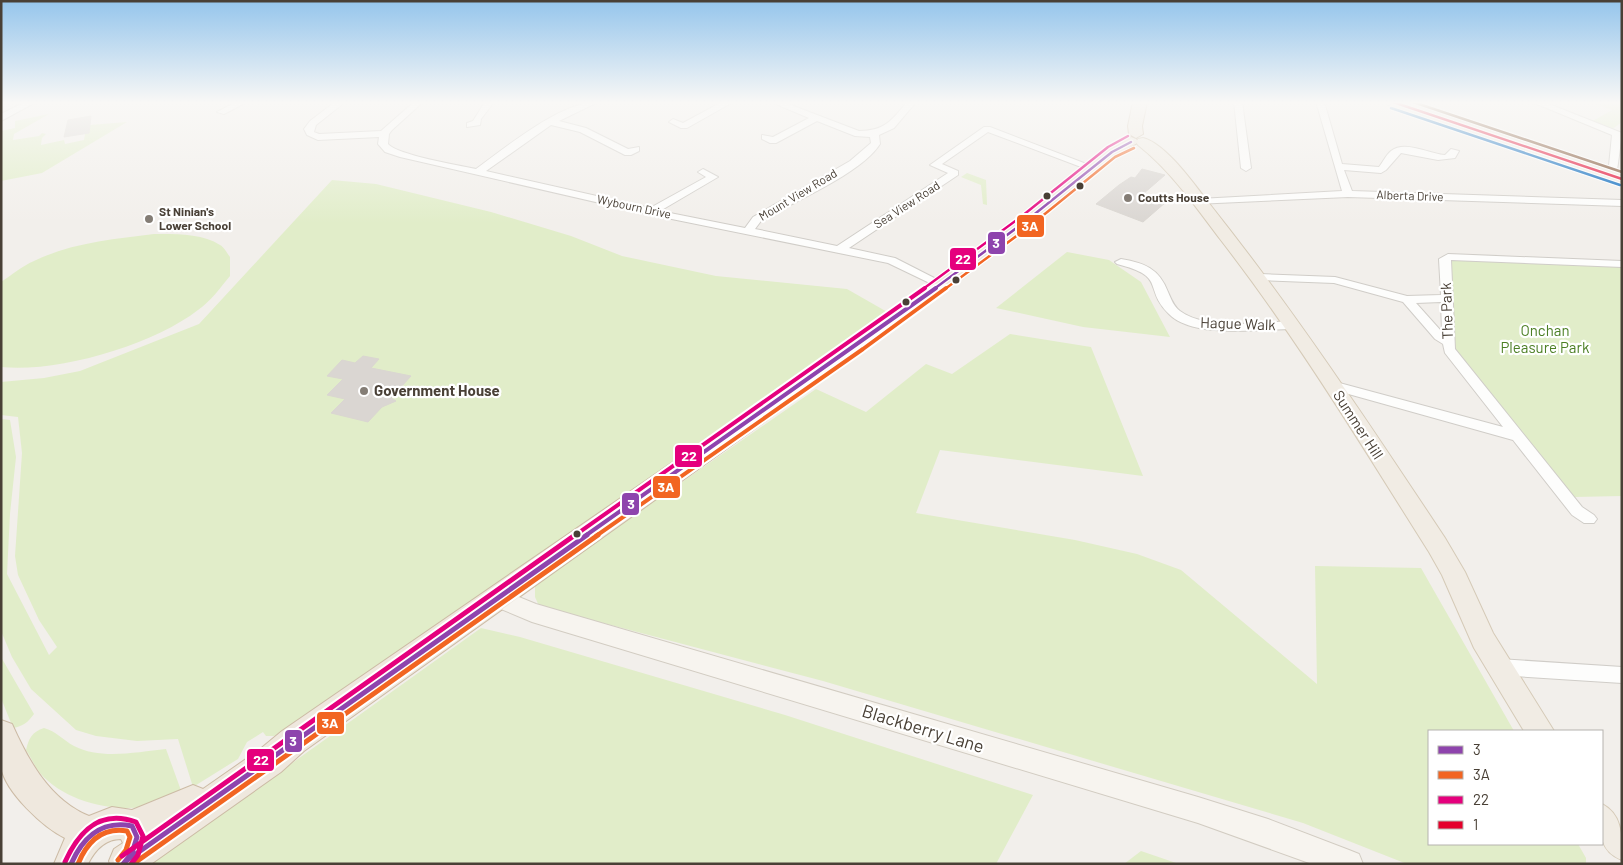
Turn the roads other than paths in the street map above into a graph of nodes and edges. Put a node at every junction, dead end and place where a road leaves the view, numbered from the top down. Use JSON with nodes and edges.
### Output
{"nodes":[{"id":1,"x":383,"y":142,"type":"edge"},
{"id":2,"x":519,"y":142,"type":"edge"},
{"id":3,"x":608,"y":142,"type":"edge"},
{"id":4,"x":876,"y":142,"type":"edge"},
{"id":5,"x":968,"y":142,"type":"edge"},
{"id":6,"x":1023,"y":142,"type":"edge"},
{"id":7,"x":1131,"y":142,"type":"edge"},
{"id":8,"x":1142,"y":142,"type":"edge"},
{"id":9,"x":1243,"y":142,"type":"edge"},
{"id":10,"x":1331,"y":142,"type":"edge"},
{"id":11,"x":1514,"y":142,"type":"edge"},
{"id":12,"x":1619,"y":142,"type":"edge"},
{"id":13,"x":636,"y":149,"type":"dead end"},
{"id":14,"x":1454,"y":151,"type":"dead end"},
{"id":15,"x":1338,"y":167,"type":"junction"},
{"id":16,"x":1092,"y":168,"type":"junction"},
{"id":17,"x":1246,"y":168,"type":"dead end"},
{"id":18,"x":478,"y":172,"type":"junction"},
{"id":19,"x":703,"y":172,"type":"dead end"},
{"id":20,"x":1617,"y":177,"type":"edge"},
{"id":21,"x":1348,"y":194,"type":"junction"},
{"id":22,"x":1199,"y":202,"type":"junction"},
{"id":23,"x":1622,"y":203,"type":"edge"},
{"id":24,"x":652,"y":212,"type":"junction"},
{"id":25,"x":748,"y":231,"type":"junction"},
{"id":26,"x":840,"y":249,"type":"junction"},
{"id":27,"x":1121,"y":262,"type":"dead end"},
{"id":28,"x":1622,"y":264,"type":"edge"},
{"id":29,"x":1260,"y":277,"type":"junction"},
{"id":30,"x":940,"y":285,"type":"junction"},
{"id":31,"x":1447,"y":298,"type":"junction"},
{"id":32,"x":1407,"y":300,"type":"junction"},
{"id":33,"x":1294,"y":325,"type":"junction"},
{"id":34,"x":1447,"y":342,"type":"junction"},
{"id":35,"x":1332,"y":385,"type":"junction"},
{"id":36,"x":1517,"y":436,"type":"junction"},
{"id":37,"x":1589,"y":519,"type":"dead end"},
{"id":38,"x":497,"y":597,"type":"junction"},
{"id":39,"x":1499,"y":667,"type":"junction"},
{"id":40,"x":1620,"y":677,"type":"edge"},
{"id":41,"x":1539,"y":730,"type":"edge"},
{"id":42,"x":1,"y":734,"type":"edge"},
{"id":43,"x":293,"y":741,"type":"junction"},
{"id":44,"x":1603,"y":820,"type":"edge"},
{"id":45,"x":132,"y":826,"type":"junction"},
{"id":46,"x":92,"y":833,"type":"junction"},
{"id":47,"x":1622,"y":845,"type":"edge"},
{"id":48,"x":125,"y":862,"type":"edge"},
{"id":49,"x":72,"y":864,"type":"edge"},
{"id":50,"x":1349,"y":864,"type":"edge"}],
"edges":[{"from":1,"to":18,"type":"street","name":"Wybourn Drive"},
{"from":2,"to":18,"type":"street"},
{"from":3,"to":13,"type":"street"},
{"from":4,"to":25,"type":"street","name":"Mount View Road"},
{"from":5,"to":26,"type":"street","name":"Sea View Road"},
{"from":6,"to":16,"type":"street","name":"Sea View Road"},
{"from":7,"to":16,"type":"highway"},
{"from":8,"to":22,"type":"main road","name":"Summer Hill"},
{"from":9,"to":17,"type":"street"},
{"from":10,"to":15,"type":"street"},
{"from":11,"to":20,"type":"main road"},
{"from":12,"to":20,"type":"street"},
{"from":14,"to":15,"type":"street"},
{"from":15,"to":21,"type":"street"},
{"from":16,"to":30,"type":"highway"},
{"from":18,"to":24,"type":"street","name":"Wybourn Drive"},
{"from":19,"to":24,"type":"street"},
{"from":21,"to":22,"type":"street","name":"Alberta Drive"},
{"from":21,"to":23,"type":"street","name":"Alberta Drive"},
{"from":22,"to":29,"type":"main road","name":"Summer Hill"},
{"from":24,"to":25,"type":"street","name":"Wybourn Drive"},
{"from":25,"to":26,"type":"street","name":"Wybourn Drive"},
{"from":26,"to":30,"type":"street","name":"Wybourn Drive"},
{"from":27,"to":33,"type":"street","name":"Hague Walk"},
{"from":28,"to":31,"type":"street","name":"The Park"},
{"from":29,"to":32,"type":"street"},
{"from":29,"to":33,"type":"main road","name":"Summer Hill"},
{"from":30,"to":38,"type":"highway"},
{"from":31,"to":32,"type":"street"},
{"from":31,"to":34,"type":"street","name":"The Park"},
{"from":32,"to":34,"type":"street"},
{"from":33,"to":35,"type":"main road","name":"Summer Hill"},
{"from":34,"to":36,"type":"street","name":"The Park"},
{"from":35,"to":36,"type":"street"},
{"from":35,"to":39,"type":"main road","name":"Summer Hill"},
{"from":36,"to":37,"type":"street","name":"The Park"},
{"from":38,"to":43,"type":"highway"},
{"from":38,"to":50,"type":"main road","name":"Blackberry Lane"},
{"from":39,"to":40,"type":"street"},
{"from":39,"to":41,"type":"main road","name":"Summer Hill"},
{"from":42,"to":46,"type":"highway"},
{"from":43,"to":45,"type":"highway"},
{"from":43,"to":48,"type":"highway"},
{"from":44,"to":47,"type":"main road"},
{"from":45,"to":46,"type":"highway"},
{"from":45,"to":48,"type":"highway"},
{"from":46,"to":49,"type":"highway"}]}
